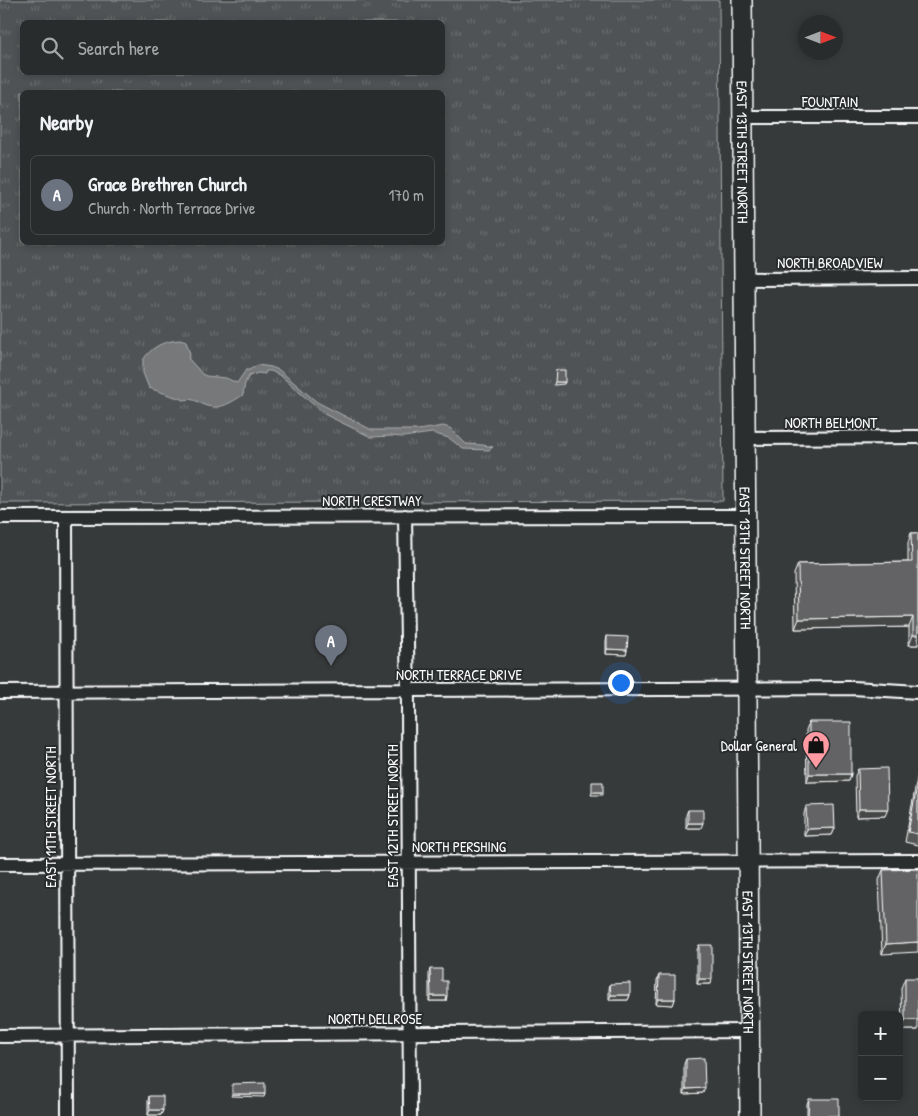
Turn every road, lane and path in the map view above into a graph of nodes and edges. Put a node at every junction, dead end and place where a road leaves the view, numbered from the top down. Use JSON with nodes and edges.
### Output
{"nodes":[{"id":1,"x":742,"y":0,"type":"edge"},
{"id":2,"x":742,"y":117,"type":"junction"},
{"id":3,"x":918,"y":117,"type":"edge"},
{"id":4,"x":918,"y":278,"type":"edge"},
{"id":5,"x":743,"y":279,"type":"junction"},
{"id":6,"x":918,"y":437,"type":"edge"},
{"id":7,"x":744,"y":438,"type":"junction"},
{"id":8,"x":404,"y":516,"type":"junction"},
{"id":9,"x":745,"y":516,"type":"junction"},
{"id":10,"x":66,"y":517,"type":"junction"},
{"id":11,"x":0,"y":518,"type":"edge"},
{"id":12,"x":746,"y":689,"type":"junction"},
{"id":13,"x":407,"y":690,"type":"junction"},
{"id":14,"x":0,"y":692,"type":"edge"},
{"id":15,"x":66,"y":692,"type":"junction"},
{"id":16,"x":918,"y":692,"type":"edge"},
{"id":17,"x":918,"y":861,"type":"edge"},
{"id":18,"x":409,"y":862,"type":"junction"},
{"id":19,"x":748,"y":862,"type":"junction"},
{"id":20,"x":0,"y":864,"type":"edge"},
{"id":21,"x":67,"y":864,"type":"junction"},
{"id":22,"x":750,"y":1031,"type":"junction"},
{"id":23,"x":410,"y":1034,"type":"junction"},
{"id":24,"x":0,"y":1036,"type":"edge"},
{"id":25,"x":68,"y":1036,"type":"junction"},
{"id":26,"x":68,"y":1116,"type":"edge"},
{"id":27,"x":410,"y":1116,"type":"edge"},
{"id":28,"x":750,"y":1116,"type":"edge"}],
"edges":[{"from":1,"to":2,"type":"main road","name":"EAST 13TH STREET NORTH"},
{"from":2,"to":3,"type":"street","name":"FOUNTAIN"},
{"from":2,"to":5,"type":"main road","name":"EAST 13TH STREET NORTH"},
{"from":4,"to":5,"type":"street","name":"NORTH BROADVIEW"},
{"from":5,"to":7,"type":"main road","name":"EAST 13TH STREET NORTH"},
{"from":6,"to":7,"type":"street","name":"NORTH BELMONT"},
{"from":7,"to":9,"type":"main road","name":"EAST 13TH STREET NORTH"},
{"from":8,"to":9,"type":"street","name":"NORTH CRESTWAY"},
{"from":8,"to":10,"type":"street","name":"NORTH CRESTWAY"},
{"from":8,"to":13,"type":"street","name":"EAST 12TH STREET NORTH"},
{"from":9,"to":12,"type":"main road","name":"EAST 13TH STREET NORTH"},
{"from":10,"to":11,"type":"street","name":"NORTH CRESTWAY"},
{"from":10,"to":15,"type":"street","name":"EAST 11TH STREET NORTH"},
{"from":12,"to":13,"type":"street","name":"NORTH TERRACE DRIVE"},
{"from":12,"to":16,"type":"street","name":"NORTH TERRACE DRIVE"},
{"from":12,"to":19,"type":"main road","name":"EAST 13TH STREET NORTH"},
{"from":13,"to":15,"type":"street","name":"NORTH TERRACE DRIVE"},
{"from":13,"to":18,"type":"street","name":"EAST 12TH STREET NORTH"},
{"from":14,"to":15,"type":"street","name":"NORTH TERRACE DRIVE"},
{"from":15,"to":21,"type":"street","name":"EAST 11TH STREET NORTH"},
{"from":17,"to":19,"type":"street","name":"NORTH PERSHING"},
{"from":18,"to":19,"type":"street","name":"NORTH PERSHING"},
{"from":18,"to":21,"type":"street","name":"NORTH PERSHING"},
{"from":18,"to":23,"type":"street","name":"EAST 12TH STREET NORTH"},
{"from":19,"to":22,"type":"main road","name":"EAST 13TH STREET NORTH"},
{"from":20,"to":21,"type":"street","name":"NORTH PERSHING"},
{"from":21,"to":25,"type":"street","name":"EAST 11TH STREET NORTH"},
{"from":22,"to":23,"type":"street","name":"NORTH DELLROSE"},
{"from":22,"to":28,"type":"main road","name":"EAST 13TH STREET NORTH"},
{"from":23,"to":25,"type":"street","name":"NORTH DELLROSE"},
{"from":23,"to":27,"type":"street","name":"EAST 12TH STREET NORTH"},
{"from":24,"to":25,"type":"street","name":"NORTH DELLROSE"},
{"from":25,"to":26,"type":"street","name":"EAST 11TH STREET NORTH"}]}
